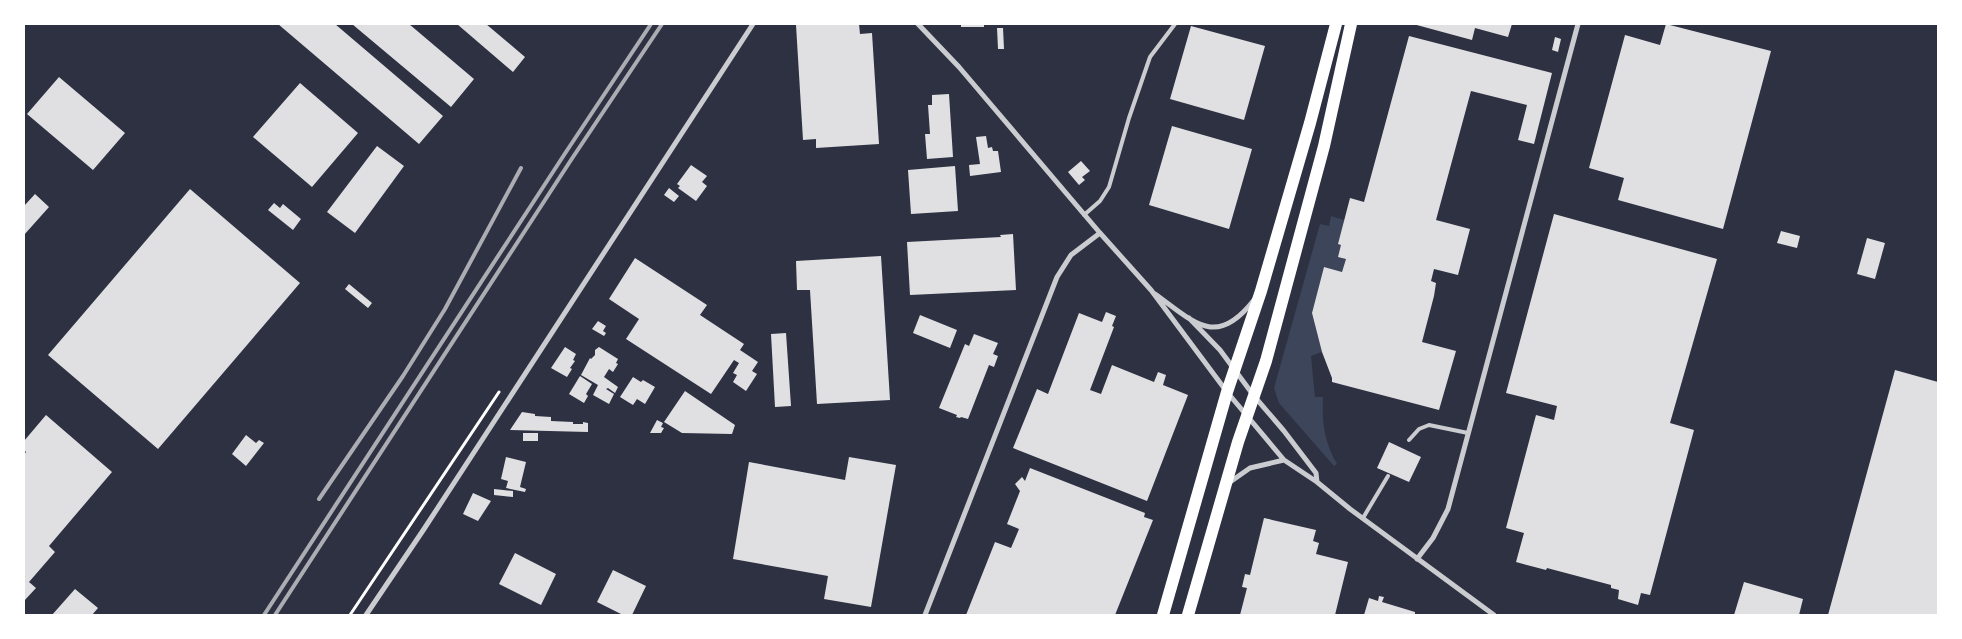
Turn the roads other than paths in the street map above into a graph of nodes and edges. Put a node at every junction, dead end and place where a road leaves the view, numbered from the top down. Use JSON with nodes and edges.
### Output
{"nodes":[{"id":1,"x":753,"y":24,"type":"edge"},
{"id":2,"x":918,"y":24,"type":"edge"},
{"id":3,"x":1174,"y":24,"type":"edge"},
{"id":4,"x":1336,"y":24,"type":"edge"},
{"id":5,"x":1351,"y":24,"type":"edge"},
{"id":6,"x":1578,"y":24,"type":"edge"},
{"id":7,"x":1084,"y":215,"type":"junction"},
{"id":8,"x":1100,"y":234,"type":"junction"},
{"id":9,"x":1151,"y":290,"type":"junction"},
{"id":10,"x":1261,"y":290,"type":"junction"},
{"id":11,"x":1189,"y":318,"type":"junction"},
{"id":12,"x":1235,"y":370,"type":"junction"},
{"id":13,"x":1227,"y":392,"type":"junction"},
{"id":14,"x":1254,"y":396,"type":"junction"},
{"id":15,"x":1247,"y":416,"type":"junction"},
{"id":16,"x":1468,"y":433,"type":"junction"},
{"id":17,"x":1409,"y":440,"type":"dead end"},
{"id":18,"x":1284,"y":460,"type":"junction"},
{"id":19,"x":1388,"y":476,"type":"dead end"},
{"id":20,"x":1317,"y":482,"type":"junction"},
{"id":21,"x":1226,"y":486,"type":"junction"},
{"id":22,"x":1363,"y":518,"type":"junction"},
{"id":23,"x":1417,"y":559,"type":"junction"},
{"id":24,"x":366,"y":615,"type":"edge"},
{"id":25,"x":925,"y":615,"type":"edge"},
{"id":26,"x":1163,"y":615,"type":"edge"},
{"id":27,"x":1188,"y":615,"type":"edge"},
{"id":28,"x":1494,"y":615,"type":"edge"}],
"edges":[{"from":1,"to":24,"type":"street"},
{"from":2,"to":7,"type":"street"},
{"from":3,"to":7,"type":"lane"},
{"from":4,"to":10,"type":"main road"},
{"from":5,"to":14,"type":"main road"},
{"from":6,"to":16,"type":"street"},
{"from":7,"to":8,"type":"street"},
{"from":8,"to":9,"type":"street"},
{"from":8,"to":25,"type":"street"},
{"from":9,"to":11,"type":"street"},
{"from":9,"to":13,"type":"street"},
{"from":10,"to":11,"type":"street"},
{"from":10,"to":12,"type":"main road"},
{"from":11,"to":12,"type":"street"},
{"from":12,"to":13,"type":"main road"},
{"from":12,"to":14,"type":"street"},
{"from":13,"to":15,"type":"street"},
{"from":13,"to":26,"type":"main road"},
{"from":14,"to":15,"type":"main road"},
{"from":14,"to":20,"type":"street"},
{"from":15,"to":18,"type":"street"},
{"from":15,"to":21,"type":"main road"},
{"from":16,"to":17,"type":"lane"},
{"from":16,"to":23,"type":"street"},
{"from":18,"to":20,"type":"street"},
{"from":18,"to":21,"type":"street"},
{"from":19,"to":22,"type":"lane"},
{"from":20,"to":22,"type":"street"},
{"from":21,"to":27,"type":"main road"},
{"from":22,"to":23,"type":"street"},
{"from":23,"to":28,"type":"street"}]}
